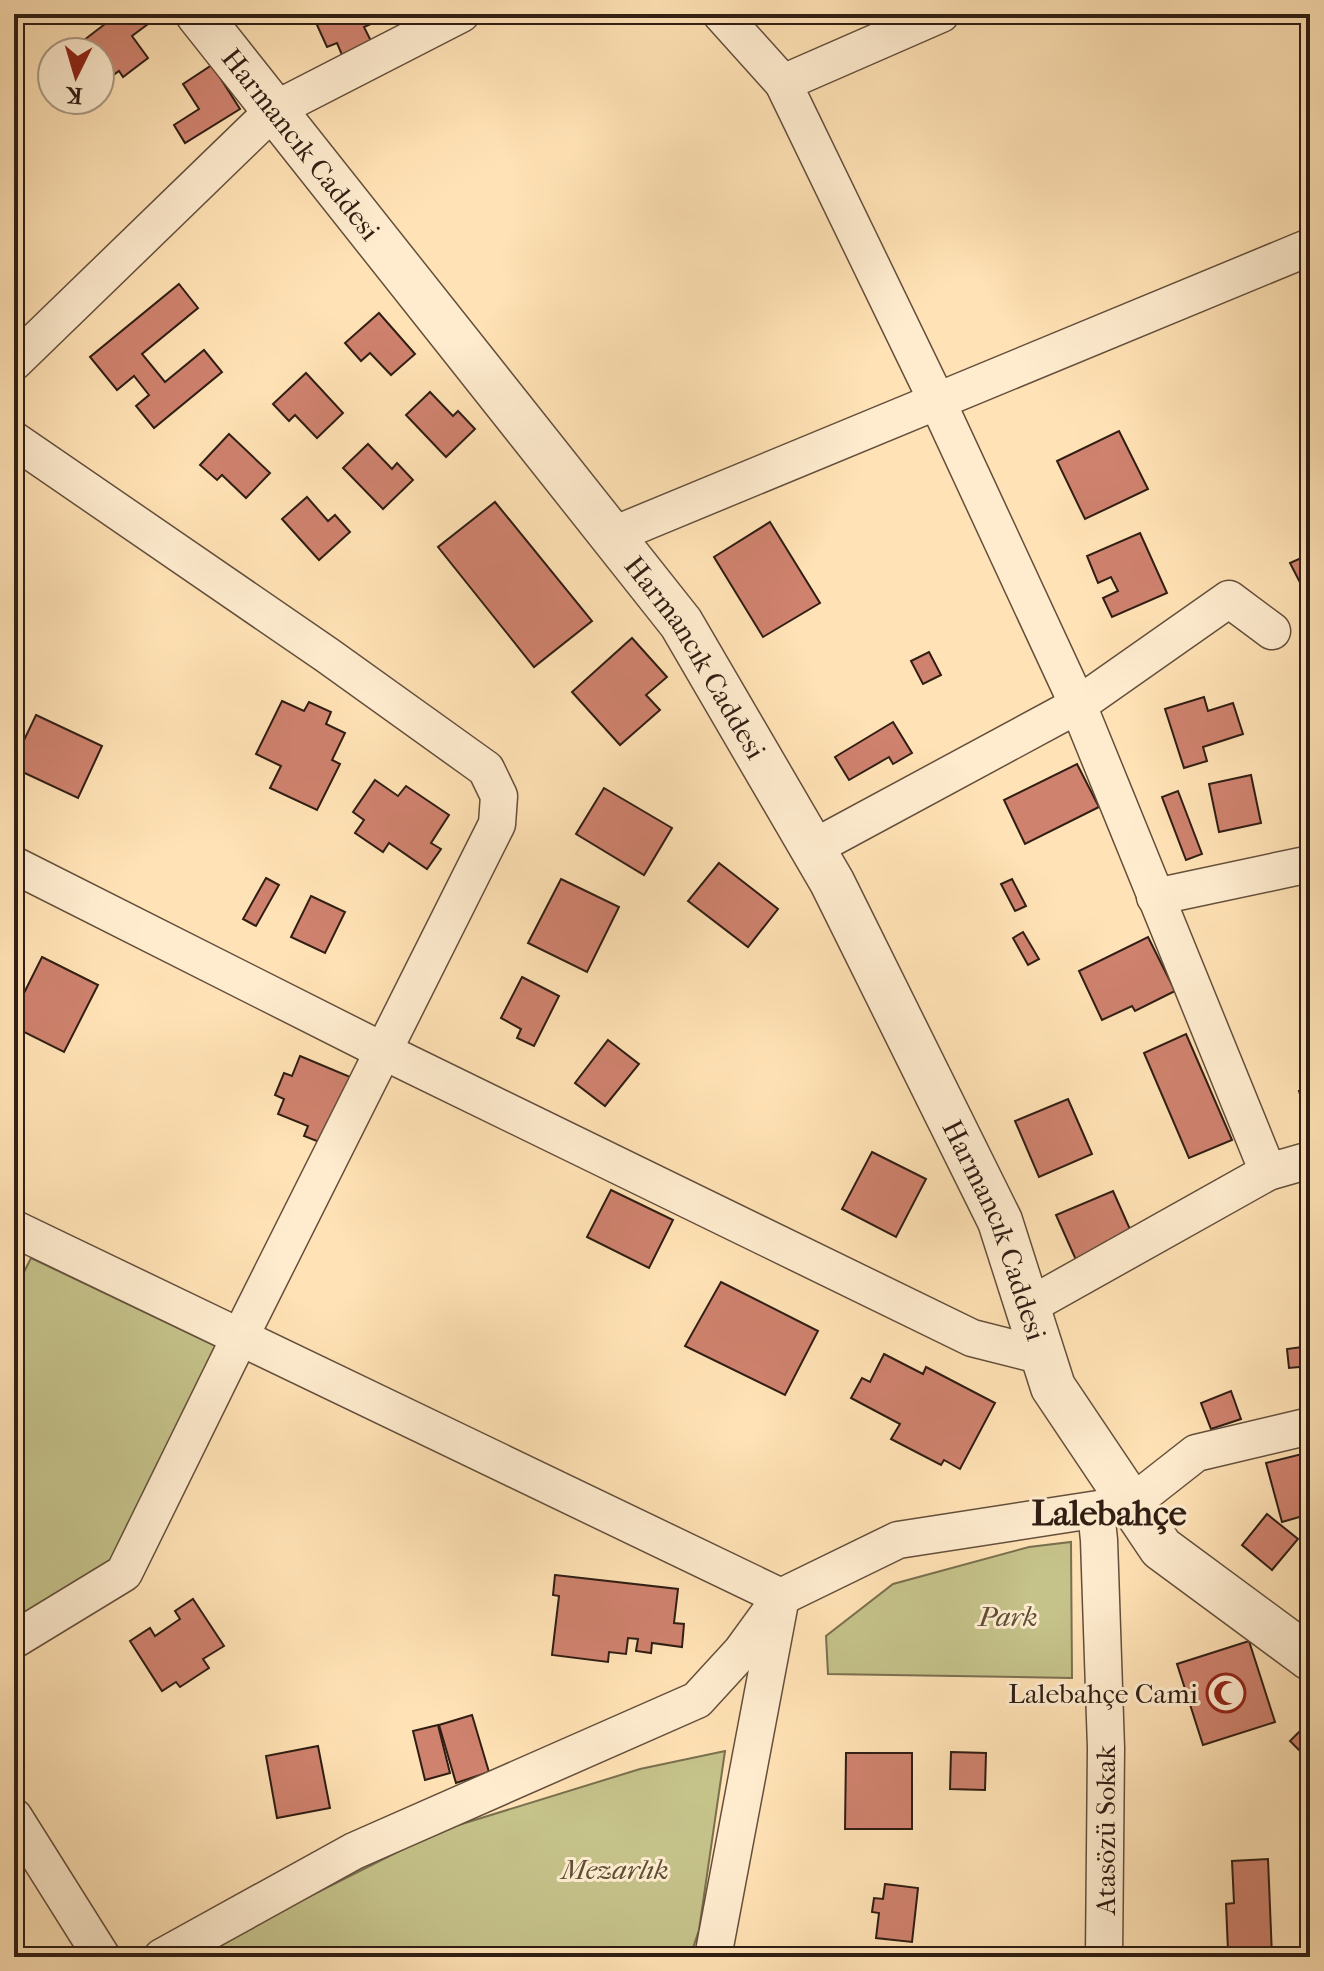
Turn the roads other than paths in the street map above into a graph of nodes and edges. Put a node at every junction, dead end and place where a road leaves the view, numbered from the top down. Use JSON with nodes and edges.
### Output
{"nodes":[{"id":1,"x":198,"y":14,"type":"edge"},
{"id":2,"x":461,"y":14,"type":"edge"},
{"id":3,"x":721,"y":14,"type":"edge"},
{"id":4,"x":941,"y":14,"type":"edge"},
{"id":5,"x":783,"y":83,"type":"junction"},
{"id":6,"x":274,"y":110,"type":"junction"},
{"id":7,"x":1310,"y":247,"type":"edge"},
{"id":8,"x":14,"y":362,"type":"edge"},
{"id":9,"x":937,"y":401,"type":"junction"},
{"id":10,"x":14,"y":440,"type":"edge"},
{"id":11,"x":611,"y":536,"type":"junction"},
{"id":12,"x":1272,"y":631,"type":"dead end"},
{"id":13,"x":1078,"y":705,"type":"junction"},
{"id":14,"x":813,"y":848,"type":"junction"},
{"id":15,"x":1310,"y":864,"type":"edge"},
{"id":16,"x":14,"y":865,"type":"edge"},
{"id":17,"x":1155,"y":897,"type":"junction"},
{"id":18,"x":385,"y":1052,"type":"junction"},
{"id":19,"x":1310,"y":1160,"type":"edge"},
{"id":20,"x":1268,"y":1172,"type":"junction"},
{"id":21,"x":15,"y":1232,"type":"edge"},
{"id":22,"x":1027,"y":1307,"type":"junction"},
{"id":23,"x":240,"y":1337,"type":"junction"},
{"id":24,"x":1048,"y":1372,"type":"junction"},
{"id":25,"x":1310,"y":1426,"type":"edge"},
{"id":26,"x":1114,"y":1507,"type":"junction"},
{"id":27,"x":781,"y":1597,"type":"junction"},
{"id":28,"x":14,"y":1640,"type":"edge"},
{"id":29,"x":1310,"y":1658,"type":"edge"},
{"id":30,"x":14,"y":1817,"type":"edge"},
{"id":31,"x":200,"y":1946,"type":"edge"},
{"id":32,"x":102,"y":1957,"type":"edge"},
{"id":33,"x":162,"y":1957,"type":"edge"},
{"id":34,"x":713,"y":1957,"type":"edge"},
{"id":35,"x":1104,"y":1957,"type":"edge"}],
"edges":[{"from":1,"to":6,"type":"street","name":"Harmancık Caddesi"},
{"from":2,"to":6,"type":"street"},
{"from":3,"to":5,"type":"street"},
{"from":4,"to":5,"type":"street"},
{"from":5,"to":9,"type":"street"},
{"from":6,"to":8,"type":"street"},
{"from":6,"to":11,"type":"street","name":"Harmancık Caddesi"},
{"from":7,"to":9,"type":"street"},
{"from":9,"to":11,"type":"street"},
{"from":9,"to":13,"type":"street"},
{"from":10,"to":18,"type":"street"},
{"from":11,"to":14,"type":"street","name":"Harmancık Caddesi"},
{"from":12,"to":13,"type":"street"},
{"from":13,"to":14,"type":"street"},
{"from":13,"to":17,"type":"street"},
{"from":14,"to":22,"type":"street","name":"Harmancık Caddesi"},
{"from":15,"to":17,"type":"street"},
{"from":16,"to":18,"type":"street"},
{"from":17,"to":20,"type":"street"},
{"from":18,"to":23,"type":"street"},
{"from":18,"to":24,"type":"street"},
{"from":19,"to":20,"type":"street"},
{"from":20,"to":22,"type":"street"},
{"from":21,"to":23,"type":"street"},
{"from":22,"to":24,"type":"street","name":"Harmancık Caddesi"},
{"from":23,"to":27,"type":"street"},
{"from":23,"to":28,"type":"street"},
{"from":24,"to":26,"type":"street","name":"Harmancık Caddesi"},
{"from":25,"to":26,"type":"street"},
{"from":26,"to":27,"type":"street"},
{"from":26,"to":29,"type":"street","name":"Harmancık Caddesi"},
{"from":26,"to":35,"type":"street","name":"Atasözü Sokak"},
{"from":27,"to":31,"type":"street"},
{"from":27,"to":34,"type":"street"},
{"from":30,"to":32,"type":"street"},
{"from":31,"to":33,"type":"street"}]}
